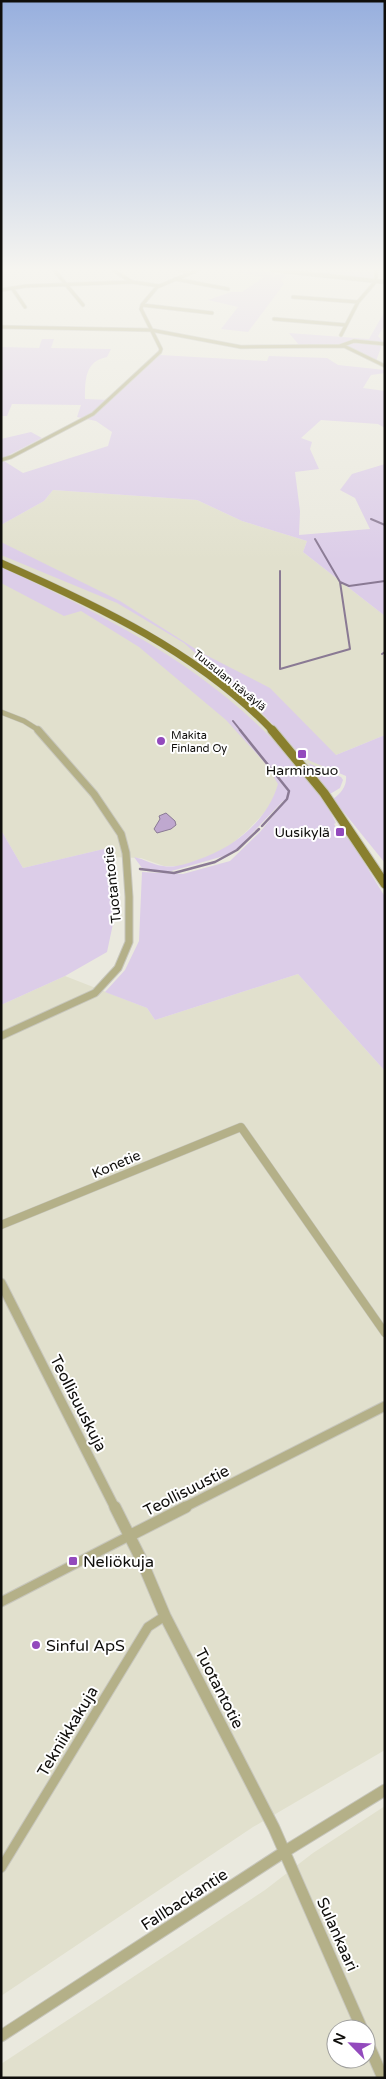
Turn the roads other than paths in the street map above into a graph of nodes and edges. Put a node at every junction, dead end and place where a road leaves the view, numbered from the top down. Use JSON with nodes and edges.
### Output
{"nodes":[{"id":1,"x":144,"y":367,"type":"edge"},
{"id":2,"x":1,"y":460,"type":"edge"},
{"id":3,"x":1,"y":563,"type":"edge"},
{"id":4,"x":1,"y":712,"type":"edge"},
{"id":5,"x":385,"y":884,"type":"edge"},
{"id":6,"x":1,"y":1036,"type":"edge"},
{"id":7,"x":1,"y":1225,"type":"edge"},
{"id":8,"x":1,"y":1283,"type":"edge"},
{"id":9,"x":385,"y":1333,"type":"edge"},
{"id":10,"x":385,"y":1406,"type":"edge"},
{"id":11,"x":129,"y":1536,"type":"junction"},
{"id":12,"x":1,"y":1602,"type":"edge"},
{"id":13,"x":165,"y":1616,"type":"junction"},
{"id":14,"x":385,"y":1790,"type":"edge"},
{"id":15,"x":284,"y":1852,"type":"junction"},
{"id":16,"x":1,"y":1868,"type":"edge"},
{"id":17,"x":358,"y":2019,"type":"edge"},
{"id":18,"x":1,"y":2036,"type":"edge"},
{"id":19,"x":376,"y":2062,"type":"edge"},
{"id":20,"x":383,"y":2078,"type":"edge"}],
"edges":[{"from":1,"to":2,"type":"street"},
{"from":3,"to":5,"type":"main road","name":"Tuusulan itäväylä"},
{"from":4,"to":6,"type":"street","name":"Tuotantotie"},
{"from":7,"to":9,"type":"street","name":"Konetie"},
{"from":8,"to":11,"type":"street","name":"Teollisuuskuja"},
{"from":10,"to":11,"type":"street","name":"Teollisuustie"},
{"from":11,"to":12,"type":"street","name":"Teollisuustie"},
{"from":11,"to":13,"type":"street","name":"Tuotantotie"},
{"from":13,"to":15,"type":"street","name":"Tuotantotie"},
{"from":13,"to":16,"type":"street","name":"Tekniikkakuja"},
{"from":14,"to":15,"type":"street","name":"Fallbackantie"},
{"from":15,"to":17,"type":"street","name":"Sulankaari"},
{"from":15,"to":18,"type":"street","name":"Fallbackantie"},
{"from":19,"to":20,"type":"street"}]}
